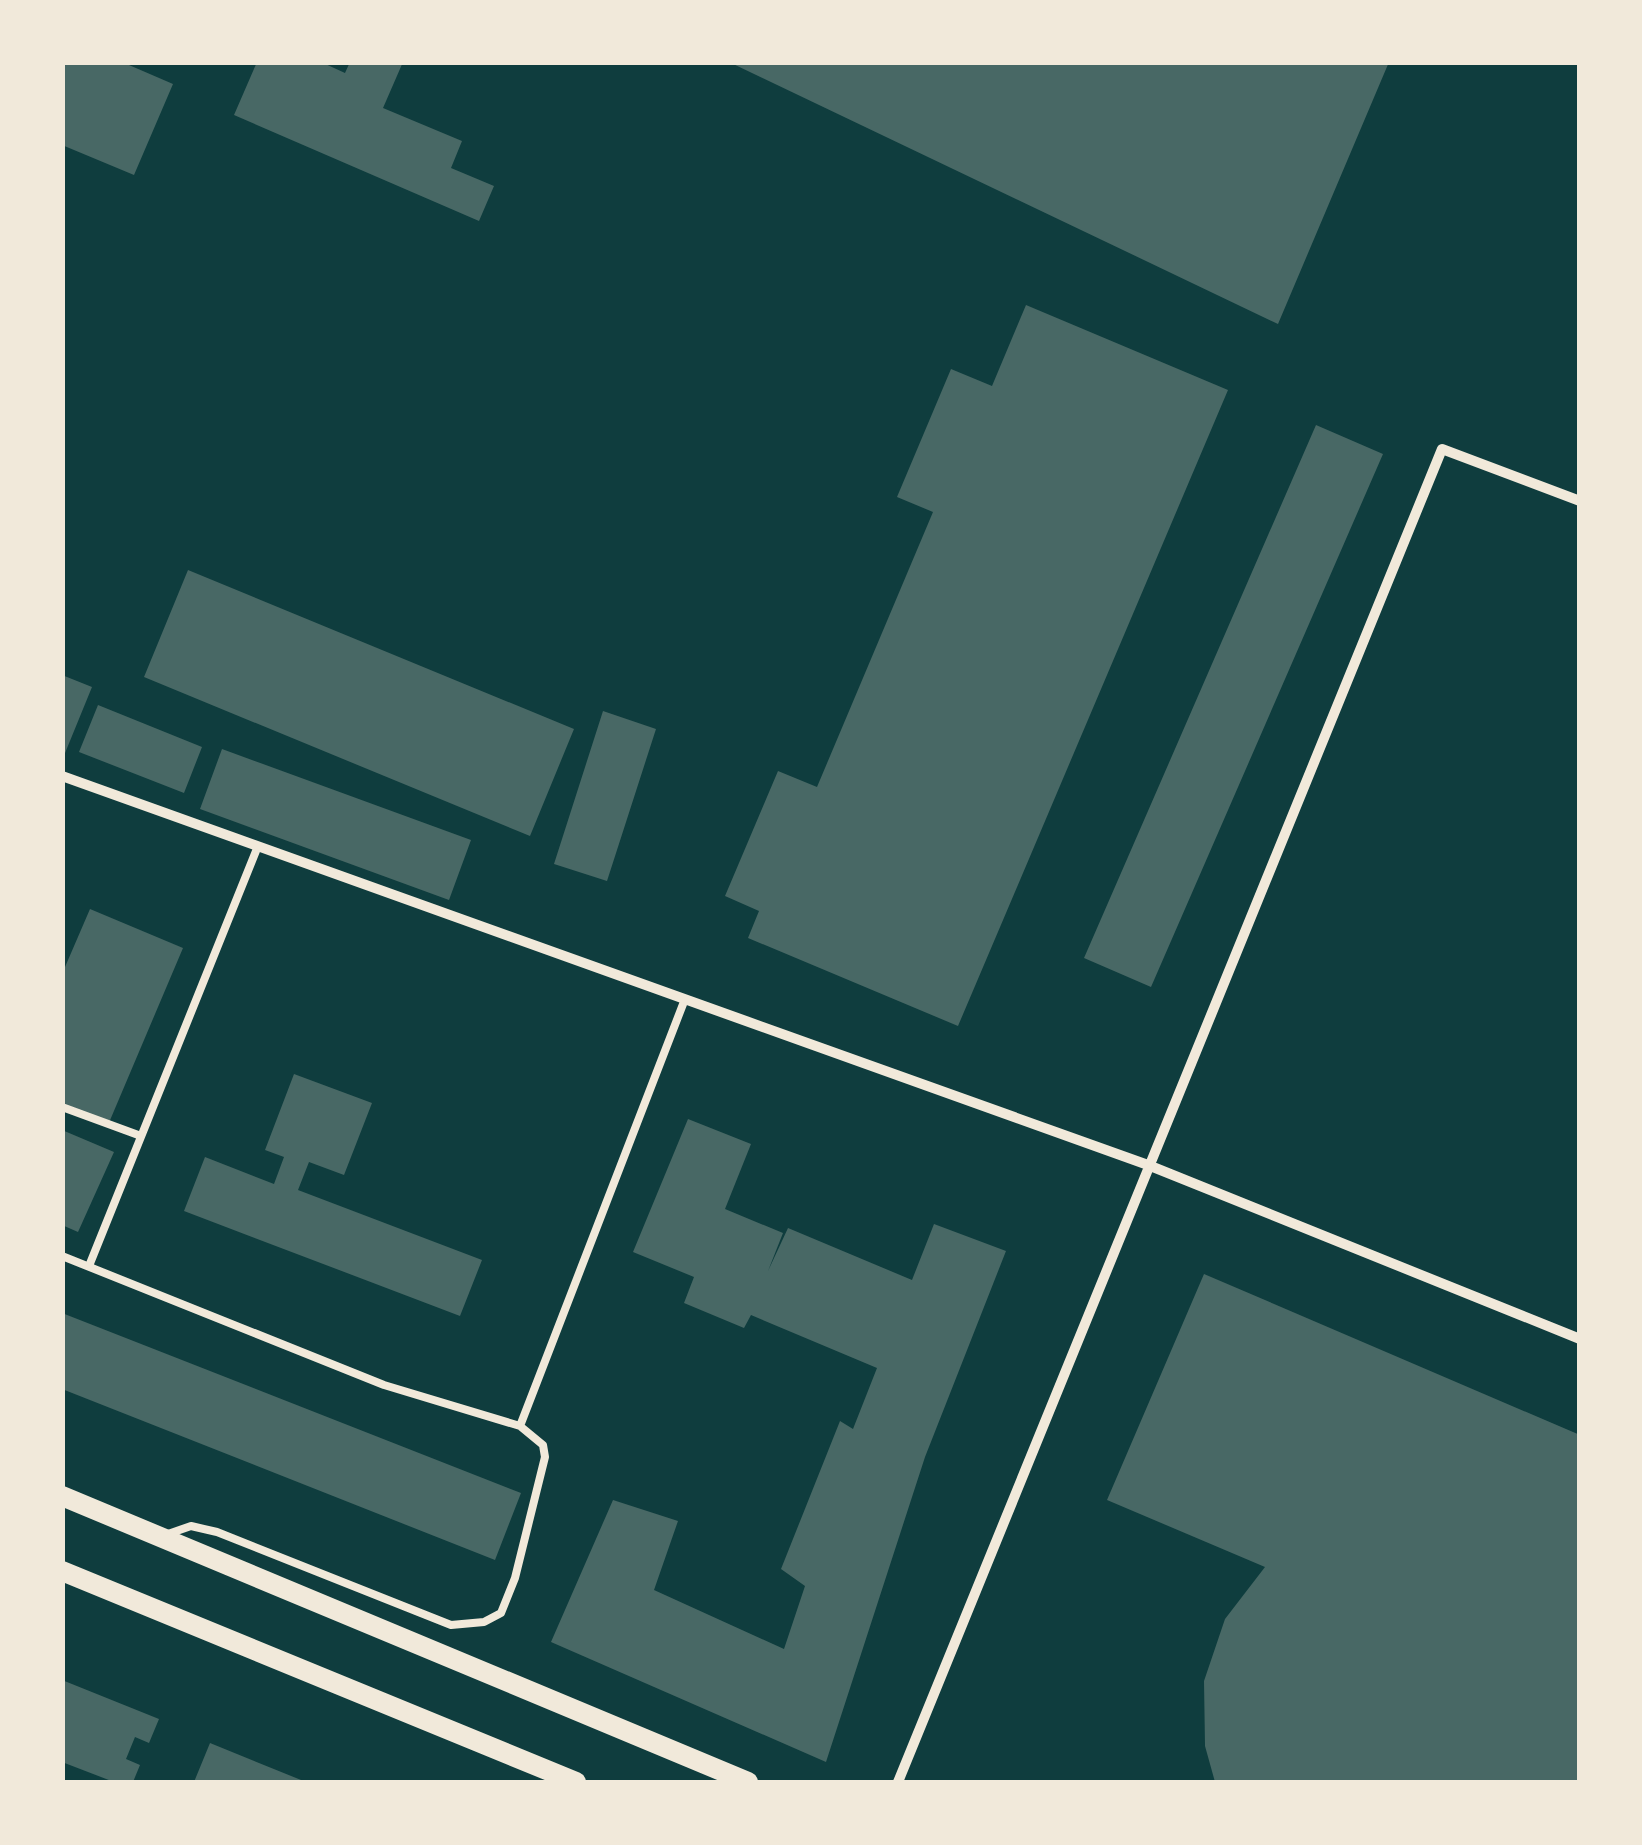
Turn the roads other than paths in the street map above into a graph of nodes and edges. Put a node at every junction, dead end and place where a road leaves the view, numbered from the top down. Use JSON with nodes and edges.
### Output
{"nodes":[{"id":1,"x":1580,"y":501,"type":"edge"},
{"id":2,"x":62,"y":776,"type":"edge"},
{"id":3,"x":258,"y":846,"type":"junction"},
{"id":4,"x":685,"y":999,"type":"junction"},
{"id":5,"x":62,"y":1107,"type":"edge"},
{"id":6,"x":142,"y":1136,"type":"junction"},
{"id":7,"x":1148,"y":1165,"type":"junction"},
{"id":8,"x":62,"y":1256,"type":"edge"},
{"id":9,"x":89,"y":1266,"type":"junction"},
{"id":10,"x":1580,"y":1339,"type":"edge"},
{"id":11,"x":520,"y":1426,"type":"junction"},
{"id":12,"x":62,"y":1496,"type":"edge"},
{"id":13,"x":164,"y":1536,"type":"junction"},
{"id":14,"x":62,"y":1571,"type":"edge"},
{"id":15,"x":576,"y":1782,"type":"edge"},
{"id":16,"x":748,"y":1782,"type":"edge"},
{"id":17,"x":898,"y":1782,"type":"edge"}],
"edges":[{"from":1,"to":7,"type":"street"},
{"from":2,"to":3,"type":"street"},
{"from":3,"to":4,"type":"street"},
{"from":3,"to":6,"type":"lane"},
{"from":4,"to":7,"type":"street"},
{"from":4,"to":11,"type":"lane"},
{"from":5,"to":6,"type":"lane"},
{"from":6,"to":9,"type":"lane"},
{"from":7,"to":10,"type":"street"},
{"from":7,"to":17,"type":"street"},
{"from":8,"to":9,"type":"lane"},
{"from":9,"to":11,"type":"lane"},
{"from":11,"to":13,"type":"lane"},
{"from":12,"to":13,"type":"main road"},
{"from":13,"to":16,"type":"main road"},
{"from":14,"to":15,"type":"main road"}]}
